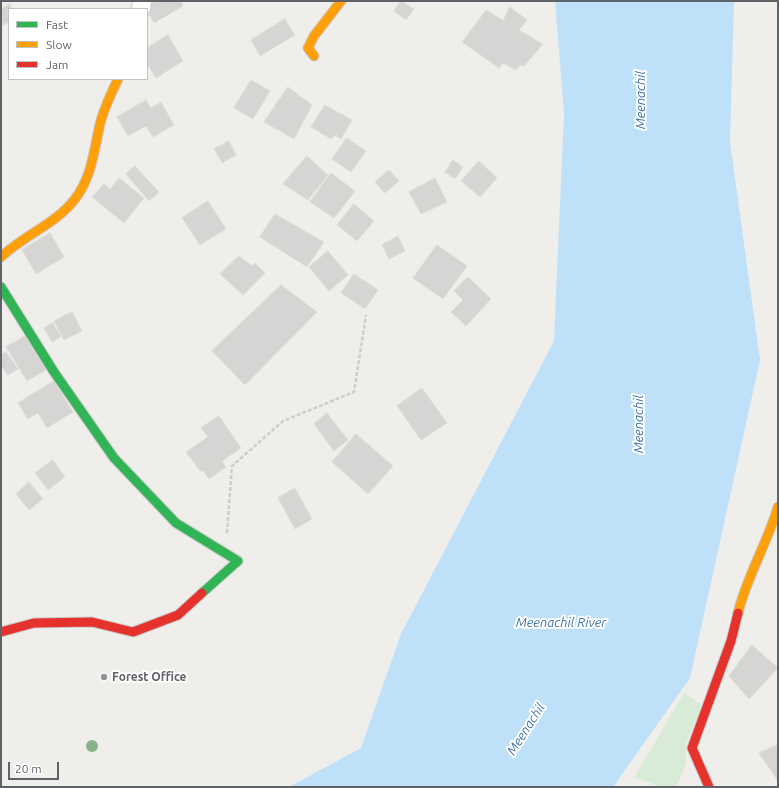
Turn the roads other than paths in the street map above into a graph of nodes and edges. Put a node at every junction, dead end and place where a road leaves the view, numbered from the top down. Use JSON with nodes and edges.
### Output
{"nodes":[{"id":1,"x":341,"y":1,"type":"edge"},
{"id":2,"x":314,"y":56,"type":"dead end"},
{"id":3,"x":118,"y":80,"type":"edge"},
{"id":4,"x":1,"y":257,"type":"edge"},
{"id":5,"x":1,"y":287,"type":"edge"},
{"id":6,"x":778,"y":507,"type":"edge"},
{"id":7,"x":1,"y":632,"type":"edge"},
{"id":8,"x":709,"y":787,"type":"edge"}],
"edges":[{"from":1,"to":2,"type":"street"},
{"from":3,"to":4,"type":"street"},
{"from":5,"to":7,"type":"street"},
{"from":6,"to":8,"type":"street"}]}
